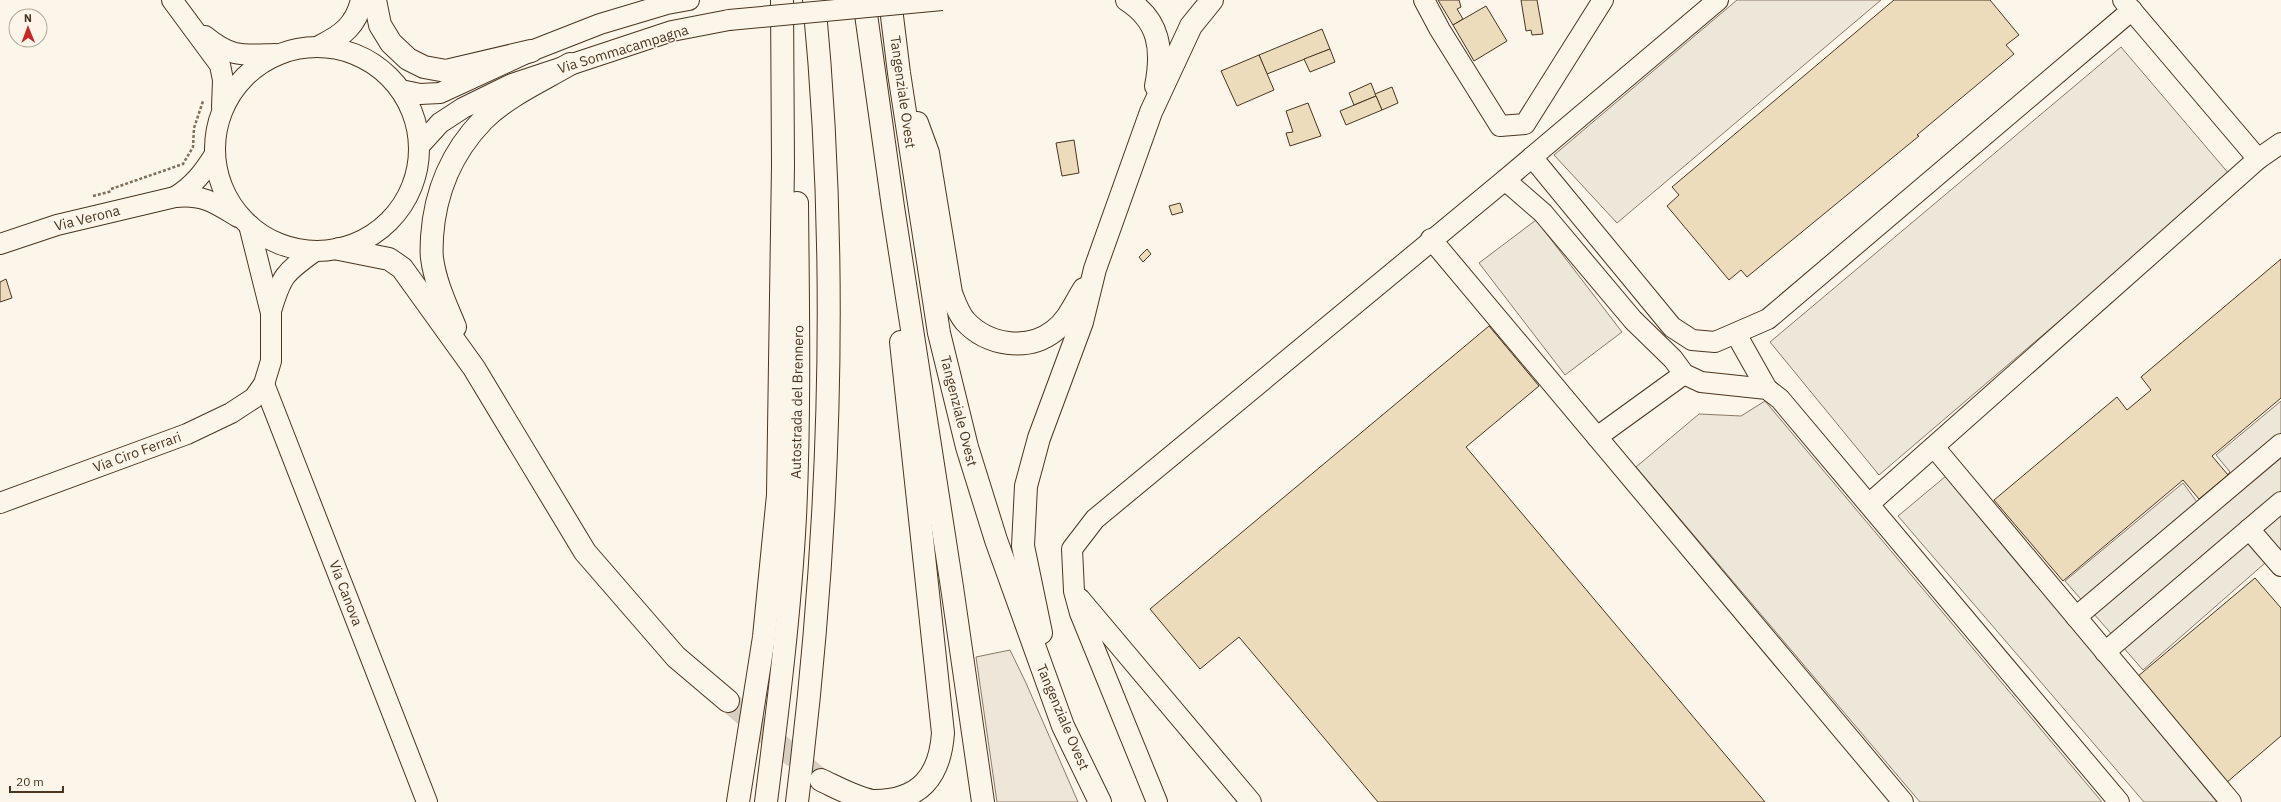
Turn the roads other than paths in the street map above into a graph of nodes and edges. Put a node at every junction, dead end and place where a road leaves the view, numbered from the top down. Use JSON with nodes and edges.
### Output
{"nodes":[{"id":1,"x":172,"y":0,"type":"edge"},
{"id":2,"x":362,"y":0,"type":"edge"},
{"id":3,"x":375,"y":0,"type":"edge"},
{"id":4,"x":689,"y":0,"type":"edge"},
{"id":5,"x":783,"y":0,"type":"edge"},
{"id":6,"x":814,"y":0,"type":"edge"},
{"id":7,"x":864,"y":0,"type":"edge"},
{"id":8,"x":890,"y":0,"type":"edge"},
{"id":9,"x":942,"y":0,"type":"edge"},
{"id":10,"x":1127,"y":0,"type":"edge"},
{"id":11,"x":1212,"y":0,"type":"edge"},
{"id":12,"x":1424,"y":0,"type":"edge"},
{"id":13,"x":1603,"y":0,"type":"edge"},
{"id":14,"x":1718,"y":0,"type":"edge"},
{"id":15,"x":2127,"y":5,"type":"edge"},
{"id":16,"x":191,"y":24,"type":"junction"},
{"id":17,"x":321,"y":46,"type":"junction"},
{"id":18,"x":531,"y":52,"type":"junction"},
{"id":19,"x":279,"y":54,"type":"junction"},
{"id":20,"x":570,"y":64,"type":"junction"},
{"id":21,"x":899,"y":73,"type":"junction"},
{"id":22,"x":401,"y":90,"type":"junction"},
{"id":23,"x":222,"y":109,"type":"junction"},
{"id":24,"x":1151,"y":112,"type":"junction"},
{"id":25,"x":2281,"y":142,"type":"edge"},
{"id":26,"x":420,"y":145,"type":"junction"},
{"id":27,"x":214,"y":154,"type":"junction"},
{"id":28,"x":1532,"y":157,"type":"junction"},
{"id":29,"x":2258,"y":159,"type":"junction"},
{"id":30,"x":1505,"y":180,"type":"junction"},
{"id":31,"x":176,"y":197,"type":"junction"},
{"id":32,"x":893,"y":207,"type":"junction"},
{"id":33,"x":246,"y":223,"type":"junction"},
{"id":34,"x":1431,"y":239,"type":"junction"},
{"id":35,"x":0,"y":244,"type":"edge"},
{"id":36,"x":339,"y":249,"type":"junction"},
{"id":37,"x":315,"y":251,"type":"junction"},
{"id":38,"x":1096,"y":269,"type":"junction"},
{"id":39,"x":270,"y":313,"type":"junction"},
{"id":40,"x":1736,"y":334,"type":"junction"},
{"id":41,"x":474,"y":368,"type":"junction"},
{"id":42,"x":1684,"y":374,"type":"junction"},
{"id":43,"x":264,"y":384,"type":"junction"},
{"id":44,"x":1767,"y":389,"type":"junction"},
{"id":45,"x":1597,"y":437,"type":"junction"},
{"id":46,"x":2281,"y":444,"type":"edge"},
{"id":47,"x":1934,"y":447,"type":"junction"},
{"id":48,"x":2281,"y":502,"type":"edge"},
{"id":49,"x":0,"y":503,"type":"edge"},
{"id":50,"x":1869,"y":504,"type":"junction"},
{"id":51,"x":2249,"y":529,"type":"junction"},
{"id":52,"x":2281,"y":566,"type":"edge"},
{"id":53,"x":1074,"y":591,"type":"junction"},
{"id":54,"x":2076,"y":617,"type":"junction"},
{"id":55,"x":2105,"y":652,"type":"junction"},
{"id":56,"x":728,"y":701,"type":"tunnel mouth"},
{"id":57,"x":1063,"y":726,"type":"junction"},
{"id":58,"x":427,"y":802,"type":"edge"},
{"id":59,"x":738,"y":802,"type":"edge"},
{"id":60,"x":766,"y":802,"type":"edge"},
{"id":61,"x":797,"y":802,"type":"edge"},
{"id":62,"x":842,"y":802,"type":"edge"},
{"id":63,"x":983,"y":802,"type":"edge"},
{"id":64,"x":1100,"y":802,"type":"edge"},
{"id":65,"x":1157,"y":802,"type":"edge"},
{"id":66,"x":1250,"y":802,"type":"edge"},
{"id":67,"x":1903,"y":802,"type":"edge"},
{"id":68,"x":2119,"y":802,"type":"edge"},
{"id":69,"x":2231,"y":802,"type":"edge"}],
"edges":[{"from":1,"to":16,"type":"street"},
{"from":2,"to":17,"type":"highway"},
{"from":3,"to":18,"type":"highway"},
{"from":4,"to":18,"type":"street","name":"Via Sommacampagna"},
{"from":5,"to":59,"type":"highway"},
{"from":5,"to":60,"type":"highway","name":"Autostrada del Brennero"},
{"from":6,"to":61,"type":"highway","name":"Autostrada del Brennero"},
{"from":7,"to":32,"type":"highway","name":"Tangenziale Ovest"},
{"from":8,"to":21,"type":"highway","name":"Tangenziale Ovest"},
{"from":9,"to":20,"type":"street","name":"Via Sommacampagna","bridge":true},
{"from":10,"to":24,"type":"highway"},
{"from":11,"to":24,"type":"highway"},
{"from":12,"to":13,"type":"street"},
{"from":14,"to":28,"type":"street"},
{"from":15,"to":29,"type":"street"},
{"from":15,"to":40,"type":"street"},
{"from":16,"to":19,"type":"street"},
{"from":16,"to":23,"type":"street"},
{"from":17,"to":19,"type":"street"},
{"from":17,"to":22,"type":"street"},
{"from":18,"to":22,"type":"street","name":"Via Sommacampagna"},
{"from":19,"to":23,"type":"street"},
{"from":20,"to":26,"type":"street","name":"Via Sommacampagna"},
{"from":20,"to":41,"type":"highway"},
{"from":21,"to":38,"type":"highway"},
{"from":21,"to":57,"type":"highway","name":"Tangenziale Ovest"},
{"from":22,"to":26,"type":"street"},
{"from":23,"to":27,"type":"street"},
{"from":24,"to":38,"type":"highway"},
{"from":25,"to":29,"type":"street"},
{"from":26,"to":36,"type":"street"},
{"from":27,"to":31,"type":"street"},
{"from":27,"to":33,"type":"street"},
{"from":28,"to":30,"type":"street"},
{"from":28,"to":40,"type":"street"},
{"from":29,"to":47,"type":"street"},
{"from":30,"to":34,"type":"street"},
{"from":30,"to":42,"type":"street"},
{"from":31,"to":33,"type":"street"},
{"from":31,"to":35,"type":"street","name":"Via Verona"},
{"from":32,"to":62,"type":"highway"},
{"from":32,"to":63,"type":"highway","name":"Tangenziale Ovest"},
{"from":33,"to":37,"type":"street"},
{"from":33,"to":39,"type":"street"},
{"from":34,"to":45,"type":"street"},
{"from":34,"to":53,"type":"street"},
{"from":36,"to":37,"type":"street"},
{"from":36,"to":41,"type":"highway"},
{"from":37,"to":39,"type":"street"},
{"from":38,"to":57,"type":"highway"},
{"from":39,"to":43,"type":"street"},
{"from":40,"to":44,"type":"street"},
{"from":41,"to":56,"type":"highway"},
{"from":42,"to":44,"type":"street"},
{"from":42,"to":45,"type":"street"},
{"from":43,"to":49,"type":"street","name":"Via Ciro Ferrari"},
{"from":43,"to":58,"type":"street","name":"Via Canova"},
{"from":44,"to":50,"type":"street"},
{"from":45,"to":67,"type":"street"},
{"from":46,"to":54,"type":"street"},
{"from":47,"to":50,"type":"street"},
{"from":47,"to":54,"type":"street"},
{"from":48,"to":51,"type":"street"},
{"from":50,"to":68,"type":"street"},
{"from":51,"to":52,"type":"street"},
{"from":51,"to":55,"type":"street"},
{"from":53,"to":65,"type":"street"},
{"from":53,"to":66,"type":"street"},
{"from":54,"to":55,"type":"street"},
{"from":55,"to":69,"type":"street"},
{"from":57,"to":64,"type":"highway","name":"Tangenziale Ovest"}]}
